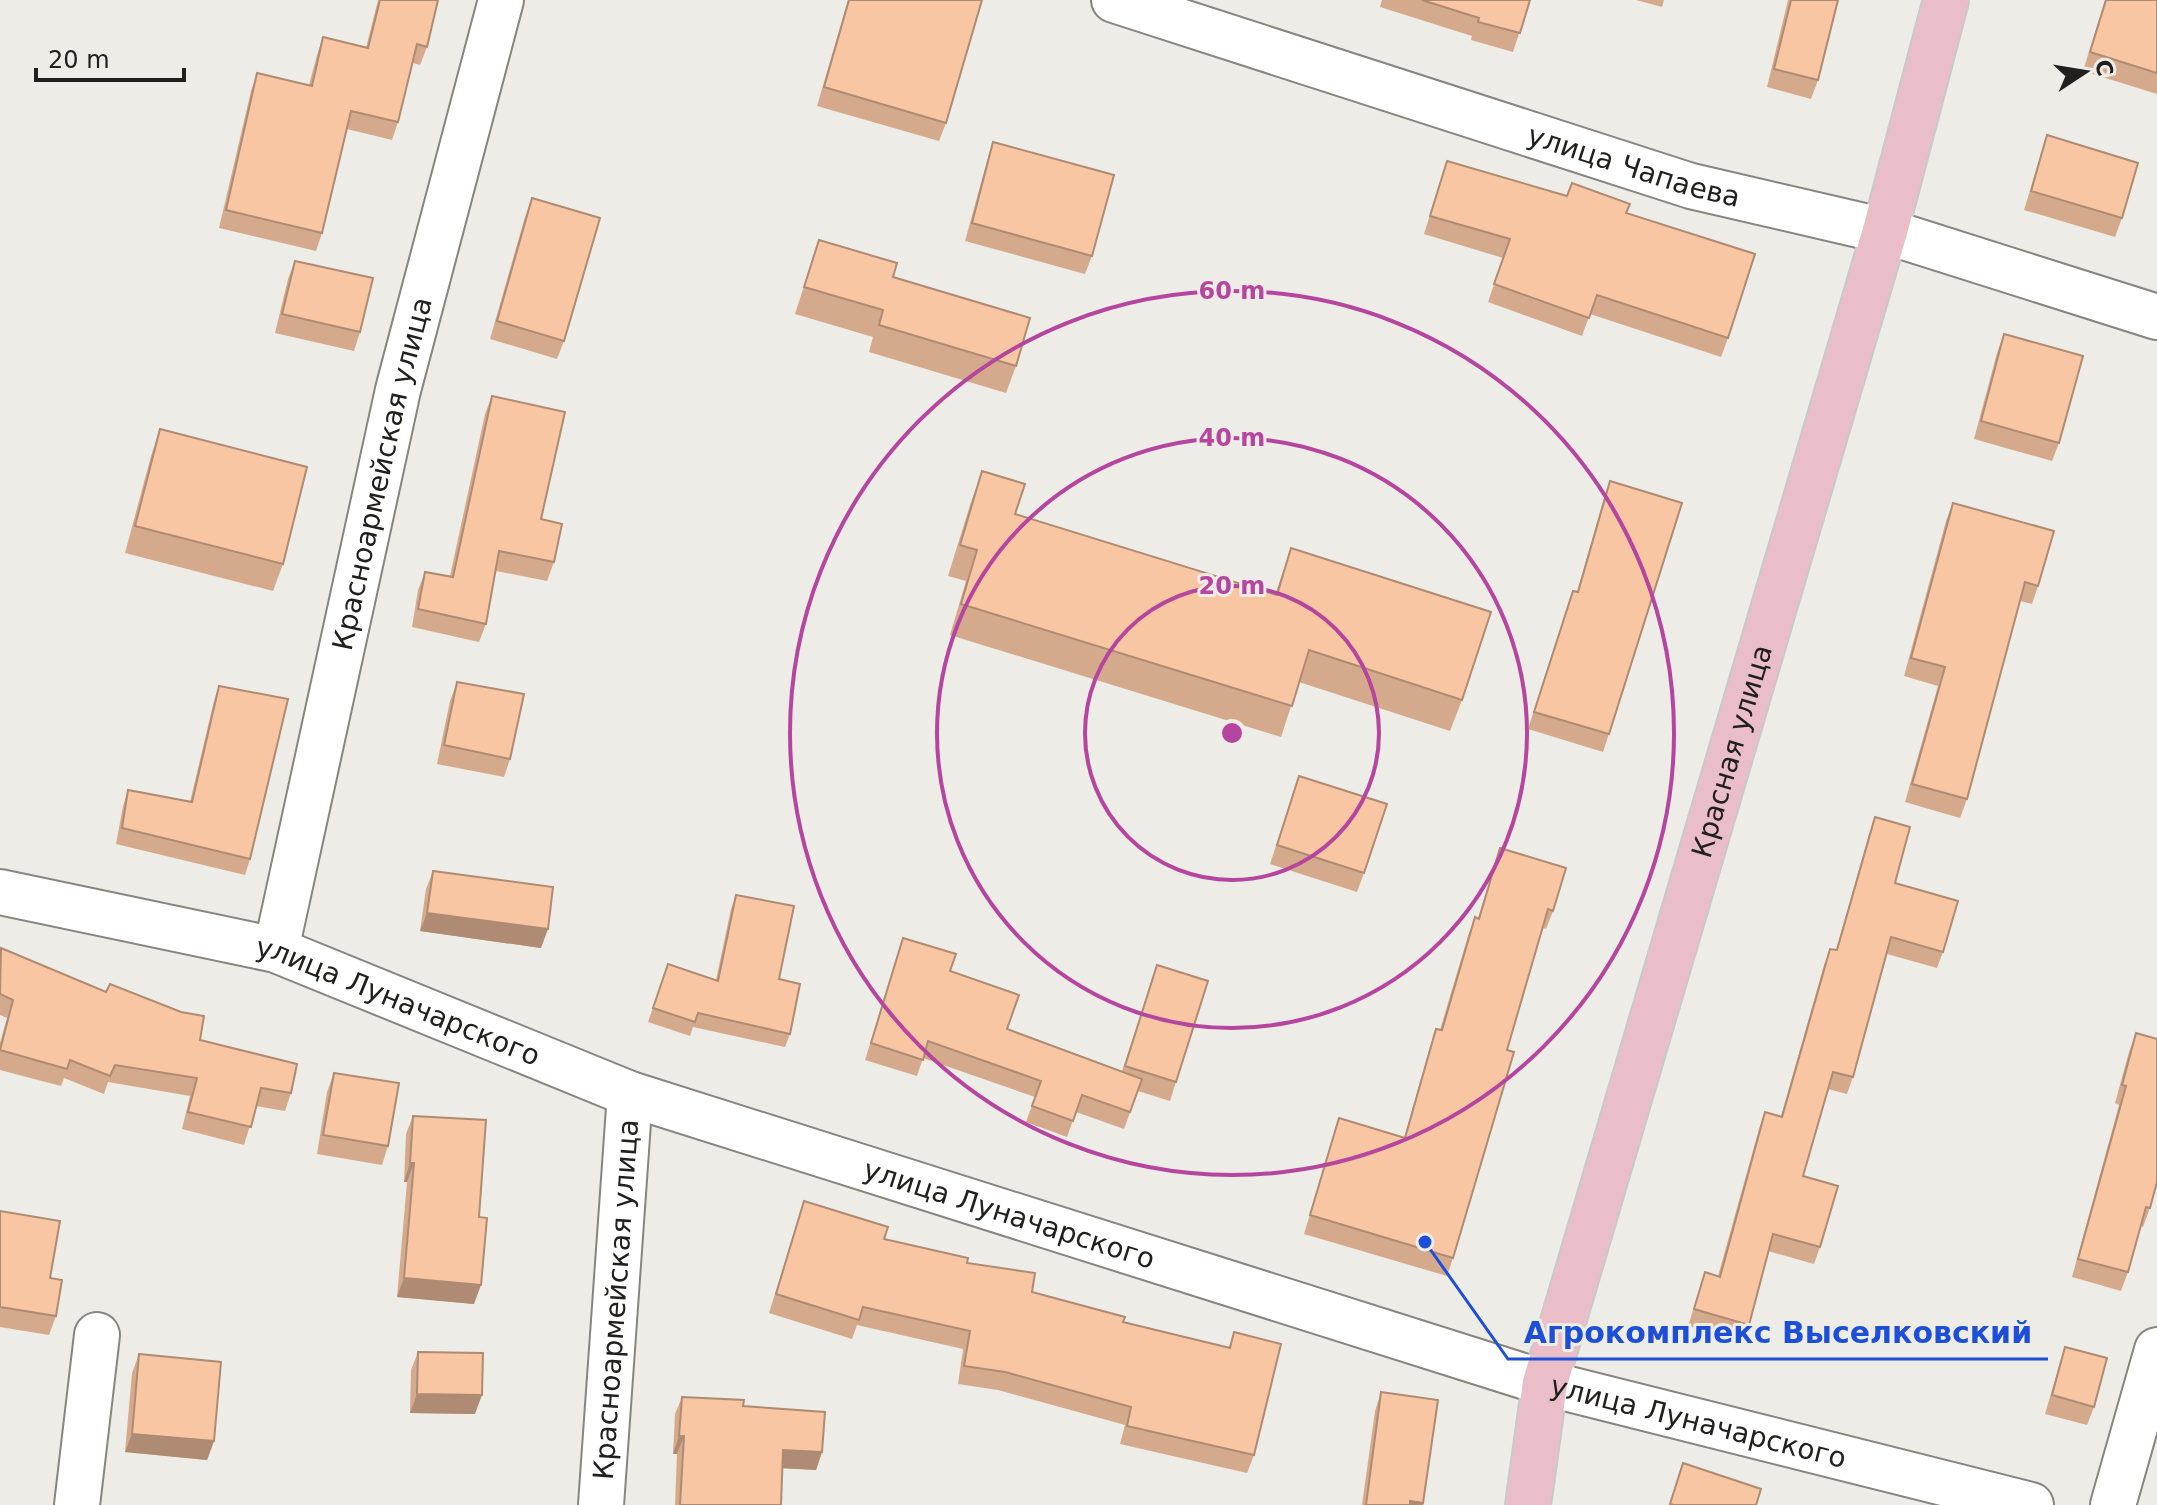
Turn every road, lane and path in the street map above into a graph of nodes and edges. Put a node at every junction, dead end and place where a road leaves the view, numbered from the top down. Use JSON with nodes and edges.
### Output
{"nodes":[{"id":1,"x":501,"y":0,"type":"edge"},
{"id":2,"x":1114,"y":0,"type":"edge"},
{"id":3,"x":1946,"y":0,"type":"edge"},
{"id":4,"x":1885,"y":231,"type":"junction"},
{"id":5,"x":2157,"y":317,"type":"edge"},
{"id":6,"x":0,"y":892,"type":"edge"},
{"id":7,"x":276,"y":950,"type":"junction"},
{"id":8,"x":630,"y":1094,"type":"junction"},
{"id":9,"x":97,"y":1335,"type":"dead end"},
{"id":10,"x":2157,"y":1350,"type":"edge"},
{"id":11,"x":1545,"y":1383,"type":"junction"},
{"id":12,"x":77,"y":1505,"type":"edge"},
{"id":13,"x":601,"y":1505,"type":"edge"},
{"id":14,"x":1528,"y":1505,"type":"edge"},
{"id":15,"x":2031,"y":1505,"type":"edge"},
{"id":16,"x":2113,"y":1505,"type":"edge"}],
"edges":[{"from":1,"to":7,"type":"street","name":"Красноармейская улица"},
{"from":2,"to":4,"type":"street","name":"улица Чапаева"},
{"from":3,"to":4,"type":"main road","name":"Красная улица"},
{"from":4,"to":5,"type":"street","name":"улица Чапаева"},
{"from":4,"to":11,"type":"main road","name":"Красная улица"},
{"from":6,"to":7,"type":"street","name":"улица Луначарского"},
{"from":7,"to":8,"type":"street","name":"улица Луначарского"},
{"from":8,"to":11,"type":"street","name":"улица Луначарского"},
{"from":8,"to":13,"type":"street","name":"Красноармейская улица"},
{"from":9,"to":12,"type":"street"},
{"from":10,"to":16,"type":"street"},
{"from":11,"to":14,"type":"main road","name":"Красная улица"},
{"from":11,"to":15,"type":"street","name":"улица Луначарского"}]}
